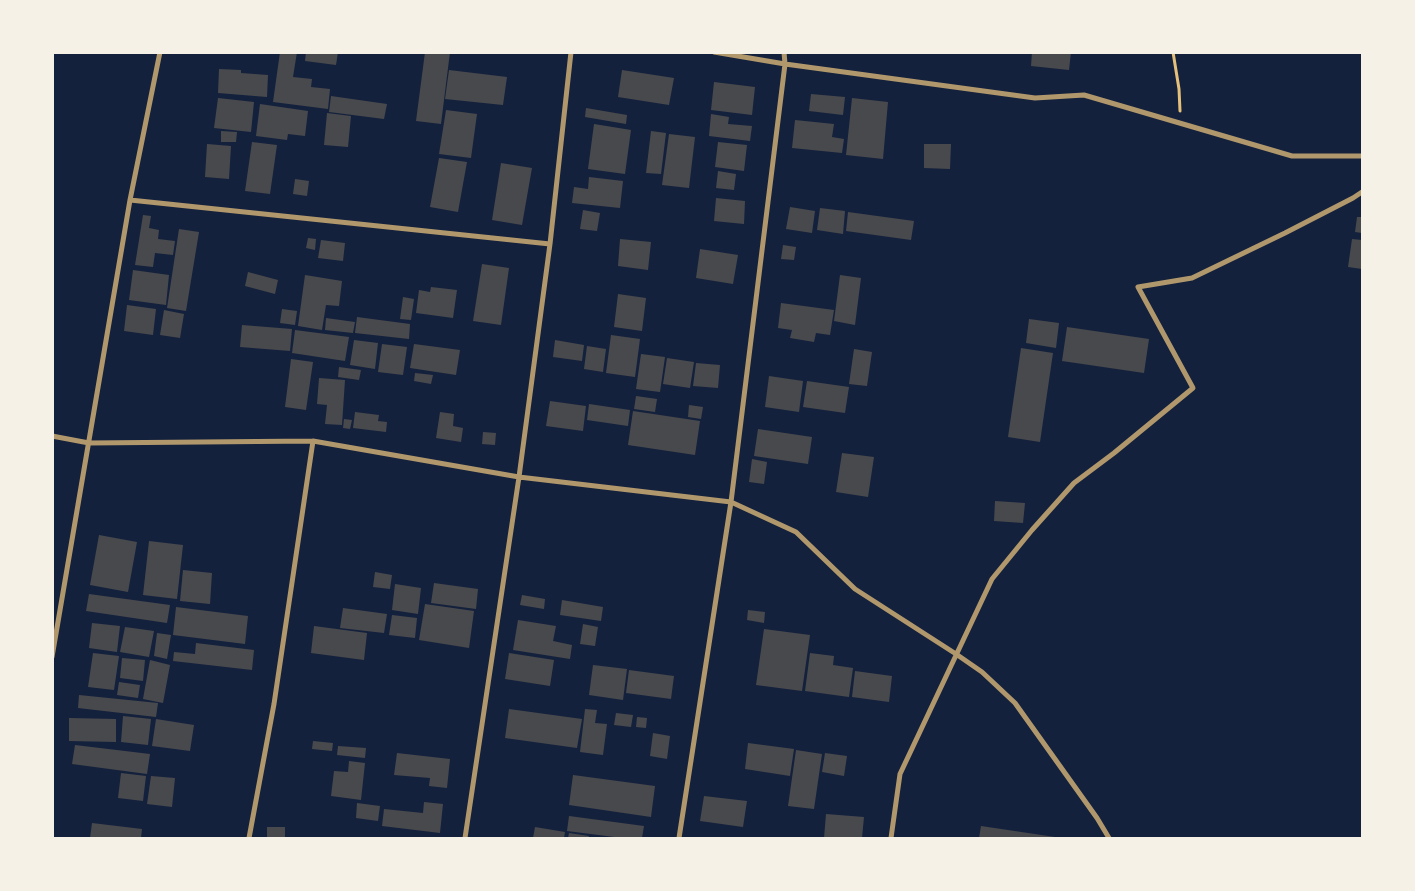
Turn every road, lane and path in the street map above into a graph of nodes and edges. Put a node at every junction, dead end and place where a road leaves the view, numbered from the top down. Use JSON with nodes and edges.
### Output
{"nodes":[{"id":1,"x":160,"y":52,"type":"edge"},
{"id":2,"x":571,"y":52,"type":"edge"},
{"id":3,"x":714,"y":52,"type":"edge"},
{"id":4,"x":784,"y":52,"type":"edge"},
{"id":5,"x":1173,"y":52,"type":"edge"},
{"id":6,"x":785,"y":64,"type":"junction"},
{"id":7,"x":1180,"y":123,"type":"junction"},
{"id":8,"x":1362,"y":156,"type":"edge"},
{"id":9,"x":1362,"y":192,"type":"edge"},
{"id":10,"x":130,"y":200,"type":"junction"},
{"id":11,"x":550,"y":244,"type":"junction"},
{"id":12,"x":52,"y":436,"type":"edge"},
{"id":13,"x":313,"y":441,"type":"junction"},
{"id":14,"x":90,"y":443,"type":"junction"},
{"id":15,"x":519,"y":477,"type":"junction"},
{"id":16,"x":731,"y":502,"type":"junction"},
{"id":17,"x":956,"y":654,"type":"junction"},
{"id":18,"x":52,"y":657,"type":"edge"},
{"id":19,"x":250,"y":838,"type":"edge"},
{"id":20,"x":465,"y":838,"type":"edge"},
{"id":21,"x":679,"y":838,"type":"edge"},
{"id":22,"x":892,"y":838,"type":"edge"},
{"id":23,"x":1109,"y":838,"type":"edge"}],
"edges":[{"from":1,"to":10,"type":"street"},
{"from":2,"to":11,"type":"street"},
{"from":3,"to":6,"type":"street"},
{"from":4,"to":6,"type":"street"},
{"from":5,"to":7,"type":"path"},
{"from":6,"to":7,"type":"street"},
{"from":6,"to":16,"type":"street"},
{"from":7,"to":8,"type":"street"},
{"from":9,"to":17,"type":"street"},
{"from":10,"to":11,"type":"street"},
{"from":10,"to":14,"type":"street"},
{"from":11,"to":15,"type":"street"},
{"from":12,"to":14,"type":"street"},
{"from":13,"to":14,"type":"street"},
{"from":13,"to":15,"type":"street"},
{"from":13,"to":19,"type":"street"},
{"from":14,"to":18,"type":"street"},
{"from":15,"to":16,"type":"street"},
{"from":15,"to":20,"type":"street"},
{"from":16,"to":17,"type":"street"},
{"from":16,"to":21,"type":"street"},
{"from":17,"to":22,"type":"street"},
{"from":17,"to":23,"type":"street"}]}
